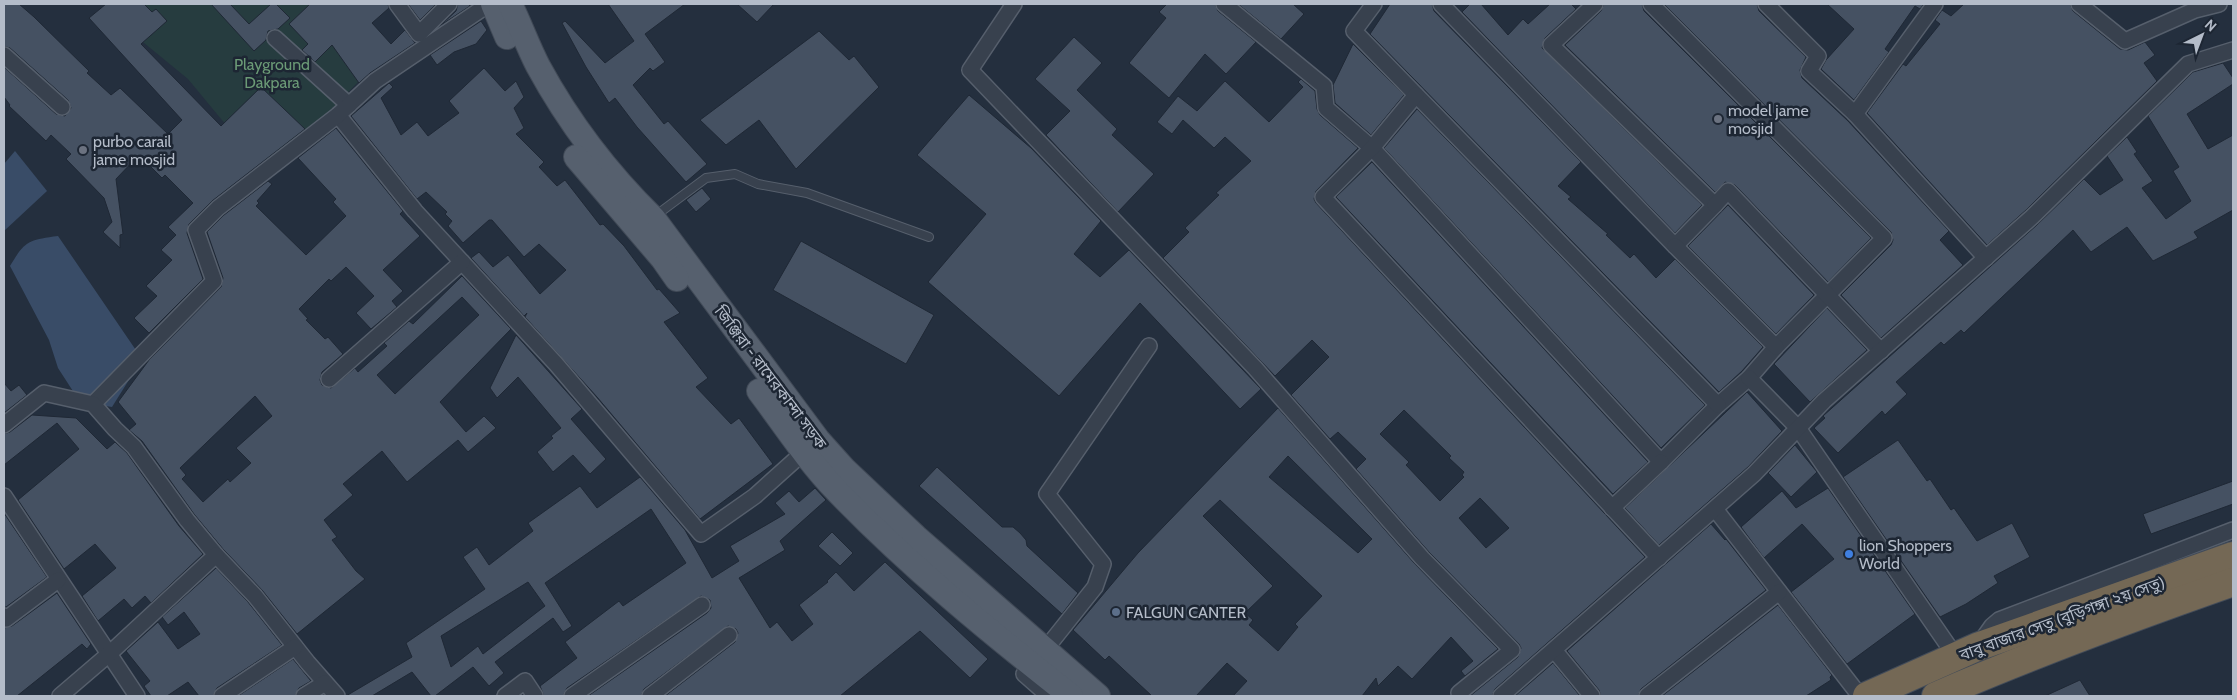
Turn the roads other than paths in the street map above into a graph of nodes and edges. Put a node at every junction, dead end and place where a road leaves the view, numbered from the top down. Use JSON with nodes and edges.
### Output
{"nodes":[{"id":1,"x":397,"y":4,"type":"edge"},
{"id":2,"x":449,"y":4,"type":"edge"},
{"id":3,"x":491,"y":4,"type":"edge"},
{"id":4,"x":510,"y":4,"type":"edge"},
{"id":5,"x":1014,"y":4,"type":"edge"},
{"id":6,"x":1224,"y":4,"type":"edge"},
{"id":7,"x":1374,"y":4,"type":"edge"},
{"id":8,"x":1441,"y":4,"type":"edge"},
{"id":9,"x":1595,"y":4,"type":"edge"},
{"id":10,"x":1651,"y":4,"type":"edge"},
{"id":11,"x":1766,"y":4,"type":"edge"},
{"id":12,"x":1935,"y":4,"type":"edge"},
{"id":13,"x":2079,"y":4,"type":"edge"},
{"id":14,"x":2219,"y":4,"type":"edge"},
{"id":15,"x":275,"y":38,"type":"dead end"},
{"id":16,"x":2233,"y":50,"type":"edge"},
{"id":17,"x":4,"y":55,"type":"edge"},
{"id":18,"x":1416,"y":95,"type":"junction"},
{"id":19,"x":62,"y":107,"type":"dead end"},
{"id":20,"x":343,"y":110,"type":"junction"},
{"id":21,"x":1855,"y":114,"type":"junction"},
{"id":22,"x":1372,"y":148,"type":"junction"},
{"id":23,"x":1715,"y":205,"type":"junction"},
{"id":24,"x":653,"y":218,"type":"junction"},
{"id":25,"x":929,"y":237,"type":"dead end"},
{"id":26,"x":1675,"y":246,"type":"junction"},
{"id":27,"x":1986,"y":258,"type":"junction"},
{"id":28,"x":462,"y":262,"type":"junction"},
{"id":29,"x":1826,"y":296,"type":"junction"},
{"id":30,"x":1149,"y":346,"type":"dead end"},
{"id":31,"x":1776,"y":346,"type":"junction"},
{"id":32,"x":1880,"y":351,"type":"junction"},
{"id":33,"x":1749,"y":378,"type":"junction"},
{"id":34,"x":329,"y":379,"type":"dead end"},
{"id":35,"x":93,"y":404,"type":"junction"},
{"id":36,"x":1718,"y":405,"type":"junction"},
{"id":37,"x":781,"y":406,"type":"junction"},
{"id":38,"x":4,"y":425,"type":"edge"},
{"id":39,"x":1798,"y":428,"type":"junction"},
{"id":40,"x":805,"y":451,"type":"junction"},
{"id":41,"x":1661,"y":462,"type":"junction"},
{"id":42,"x":4,"y":496,"type":"edge"},
{"id":43,"x":1612,"y":508,"type":"junction"},
{"id":44,"x":1715,"y":509,"type":"junction"},
{"id":45,"x":2233,"y":530,"type":"edge"},
{"id":46,"x":216,"y":555,"type":"junction"},
{"id":47,"x":2233,"y":556,"type":"edge"},
{"id":48,"x":1659,"y":558,"type":"junction"},
{"id":49,"x":58,"y":580,"type":"junction"},
{"id":50,"x":2233,"y":582,"type":"edge"},
{"id":51,"x":2233,"y":591,"type":"edge"},
{"id":52,"x":1779,"y":592,"type":"junction"},
{"id":53,"x":702,"y":604,"type":"dead end"},
{"id":54,"x":4,"y":616,"type":"edge"},
{"id":55,"x":729,"y":635,"type":"dead end"},
{"id":56,"x":295,"y":647,"type":"junction"},
{"id":57,"x":1554,"y":650,"type":"junction"},
{"id":58,"x":1044,"y":651,"type":"junction"},
{"id":59,"x":1966,"y":652,"type":"junction"},
{"id":60,"x":109,"y":654,"type":"junction"},
{"id":61,"x":1996,"y":670,"type":"junction"},
{"id":62,"x":1024,"y":674,"type":"dead end"},
{"id":63,"x":325,"y":683,"type":"junction"},
{"id":64,"x":60,"y":696,"type":"edge"},
{"id":65,"x":137,"y":696,"type":"edge"},
{"id":66,"x":222,"y":696,"type":"edge"},
{"id":67,"x":304,"y":696,"type":"edge"},
{"id":68,"x":337,"y":696,"type":"edge"},
{"id":69,"x":505,"y":696,"type":"edge"},
{"id":70,"x":535,"y":696,"type":"edge"},
{"id":71,"x":572,"y":696,"type":"edge"},
{"id":72,"x":650,"y":696,"type":"edge"},
{"id":73,"x":1048,"y":696,"type":"edge"},
{"id":74,"x":1071,"y":696,"type":"edge"},
{"id":75,"x":1098,"y":696,"type":"edge"},
{"id":76,"x":1461,"y":696,"type":"edge"},
{"id":77,"x":1501,"y":696,"type":"edge"},
{"id":78,"x":1592,"y":696,"type":"edge"},
{"id":79,"x":1647,"y":696,"type":"edge"},
{"id":80,"x":1860,"y":696,"type":"edge"},
{"id":81,"x":1867,"y":696,"type":"edge"},
{"id":82,"x":1936,"y":696,"type":"edge"}],
"edges":[{"from":1,"to":2,"type":"street"},
{"from":3,"to":20,"type":"street"},
{"from":3,"to":37,"type":"main road","name":"জিঞ্জিরা - রামেরকান্দা সড়ক"},
{"from":4,"to":24,"type":"main road","name":"জিঞ্জিরা - রামেরকান্দা সড়ক"},
{"from":5,"to":76,"type":"street"},
{"from":6,"to":22,"type":"street"},
{"from":7,"to":18,"type":"street"},
{"from":8,"to":26,"type":"street"},
{"from":9,"to":23,"type":"street"},
{"from":10,"to":29,"type":"street"},
{"from":11,"to":21,"type":"street"},
{"from":12,"to":21,"type":"street"},
{"from":13,"to":14,"type":"street"},
{"from":15,"to":20,"type":"street"},
{"from":16,"to":27,"type":"street"},
{"from":17,"to":19,"type":"street"},
{"from":18,"to":22,"type":"street"},
{"from":18,"to":36,"type":"street"},
{"from":20,"to":28,"type":"street"},
{"from":20,"to":35,"type":"street"},
{"from":21,"to":27,"type":"street"},
{"from":22,"to":41,"type":"street"},
{"from":22,"to":43,"type":"street"},
{"from":23,"to":26,"type":"street"},
{"from":23,"to":29,"type":"street"},
{"from":24,"to":25,"type":"lane"},
{"from":24,"to":37,"type":"main road","name":"জিঞ্জিরা - রামেরকান্দা সড়ক"},
{"from":26,"to":31,"type":"street"},
{"from":27,"to":32,"type":"street"},
{"from":28,"to":34,"type":"street"},
{"from":28,"to":40,"type":"street"},
{"from":29,"to":31,"type":"street"},
{"from":29,"to":32,"type":"street"},
{"from":30,"to":58,"type":"street"},
{"from":31,"to":33,"type":"street"},
{"from":32,"to":39,"type":"street"},
{"from":33,"to":36,"type":"street"},
{"from":33,"to":39,"type":"street"},
{"from":35,"to":38,"type":"street"},
{"from":35,"to":46,"type":"street"},
{"from":36,"to":41,"type":"street"},
{"from":37,"to":40,"type":"main road","name":"জিঞ্জিরা - রামেরকান্দা সড়ক"},
{"from":37,"to":58,"type":"main road","name":"জিঞ্জিরা - রামেরকান্দা সড়ক"},
{"from":39,"to":44,"type":"street"},
{"from":39,"to":59,"type":"street"},
{"from":40,"to":74,"type":"main road","name":"জিঞ্জিরা - রামেরকান্দা সড়ক"},
{"from":41,"to":43,"type":"street"},
{"from":42,"to":49,"type":"street"},
{"from":43,"to":48,"type":"street"},
{"from":44,"to":48,"type":"street"},
{"from":44,"to":52,"type":"street"},
{"from":45,"to":59,"type":"street"},
{"from":46,"to":56,"type":"street"},
{"from":46,"to":60,"type":"street"},
{"from":47,"to":59,"type":"highway","name":"বাবু বাজার সেতু (বুড়িগঙ্গা ২য় সেতু)"},
{"from":48,"to":57,"type":"street"},
{"from":49,"to":54,"type":"street"},
{"from":49,"to":60,"type":"street"},
{"from":50,"to":61,"type":"highway","name":"বাবু বাজার সেতু (বুড়িগঙ্গা ২য় সেতু)"},
{"from":51,"to":61,"type":"street"},
{"from":52,"to":79,"type":"street"},
{"from":52,"to":80,"type":"street"},
{"from":53,"to":71,"type":"street"},
{"from":55,"to":72,"type":"street"},
{"from":56,"to":63,"type":"street"},
{"from":56,"to":66,"type":"street"},
{"from":57,"to":77,"type":"street"},
{"from":57,"to":78,"type":"street"},
{"from":58,"to":75,"type":"main road","name":"জিঞ্জিরা - রামেরকান্দা সড়ক"},
{"from":59,"to":81,"type":"highway","name":"বাবু বাজার সেতু (বুড়িগঙ্গা ২য় সেতু)"},
{"from":60,"to":64,"type":"street"},
{"from":60,"to":65,"type":"street"},
{"from":61,"to":82,"type":"highway","name":"বাবু বাজার সেতু (বুড়িগঙ্গা ২য় সেতু)"},
{"from":62,"to":73,"type":"street"},
{"from":63,"to":67,"type":"street"},
{"from":63,"to":68,"type":"street"},
{"from":69,"to":70,"type":"street"}]}
